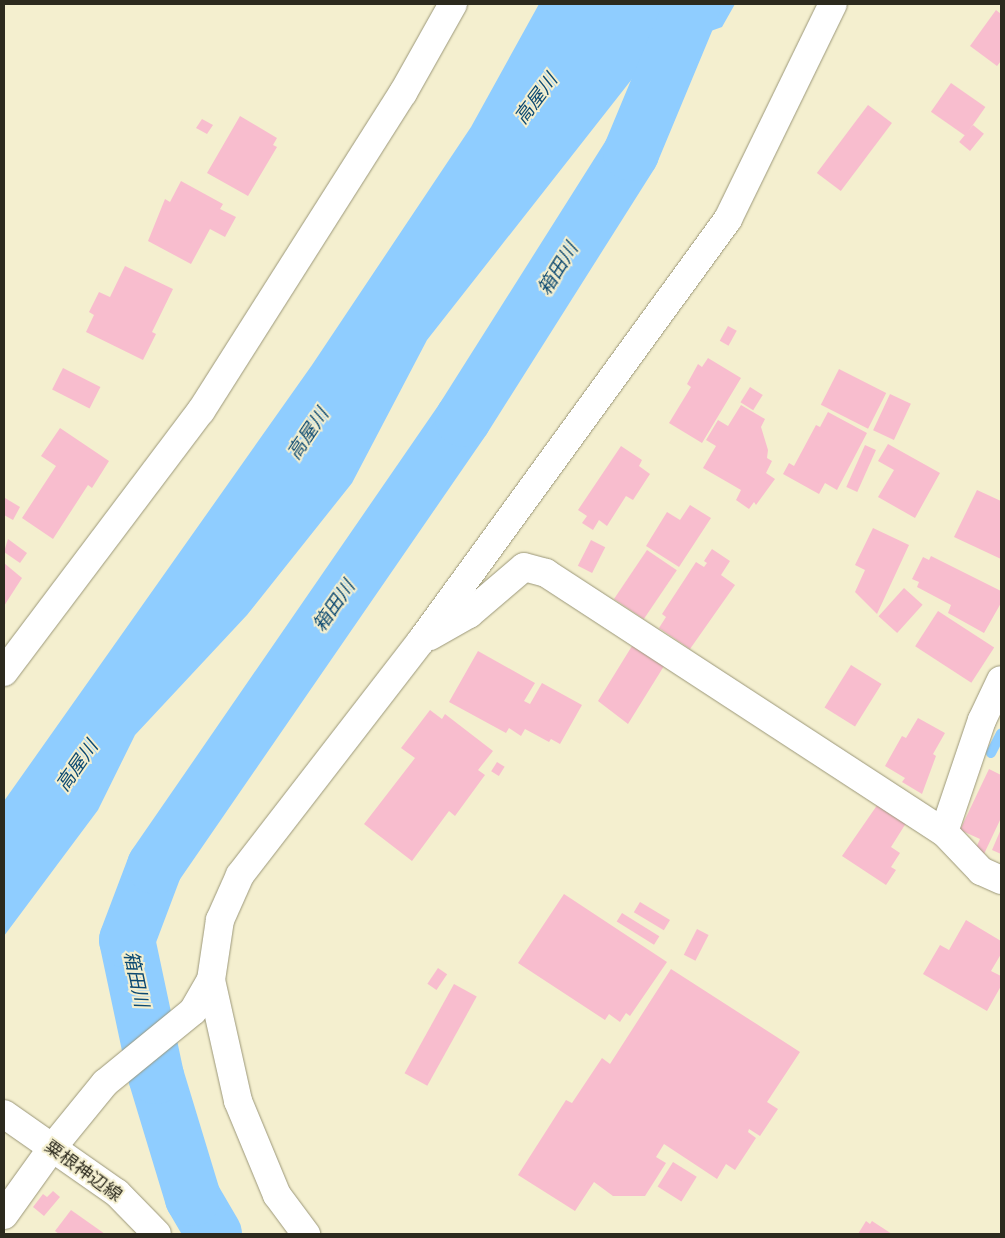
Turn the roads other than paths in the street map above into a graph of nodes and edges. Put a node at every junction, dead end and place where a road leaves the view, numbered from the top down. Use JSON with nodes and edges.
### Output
{"nodes":[{"id":1,"x":453,"y":4,"type":"edge"},
{"id":2,"x":833,"y":4,"type":"edge"},
{"id":3,"x":421,"y":642,"type":"junction"},
{"id":4,"x":4,"y":672,"type":"edge"},
{"id":5,"x":1001,"y":680,"type":"edge"},
{"id":6,"x":944,"y":832,"type":"junction"},
{"id":7,"x":1001,"y":880,"type":"edge"},
{"id":8,"x":211,"y":980,"type":"junction"},
{"id":9,"x":4,"y":1114,"type":"edge"},
{"id":10,"x":42,"y":1141,"type":"junction"},
{"id":11,"x":4,"y":1215,"type":"edge"},
{"id":12,"x":157,"y":1234,"type":"edge"},
{"id":13,"x":306,"y":1234,"type":"edge"}],
"edges":[{"from":1,"to":4,"type":"street"},
{"from":2,"to":3,"type":"street"},
{"from":3,"to":6,"type":"street"},
{"from":3,"to":8,"type":"street"},
{"from":5,"to":6,"type":"street"},
{"from":6,"to":7,"type":"street"},
{"from":8,"to":10,"type":"street"},
{"from":8,"to":13,"type":"street"},
{"from":9,"to":10,"type":"street","name":"粟根神辺線"},
{"from":10,"to":11,"type":"street"},
{"from":10,"to":12,"type":"street","name":"粟根神辺線"}]}
